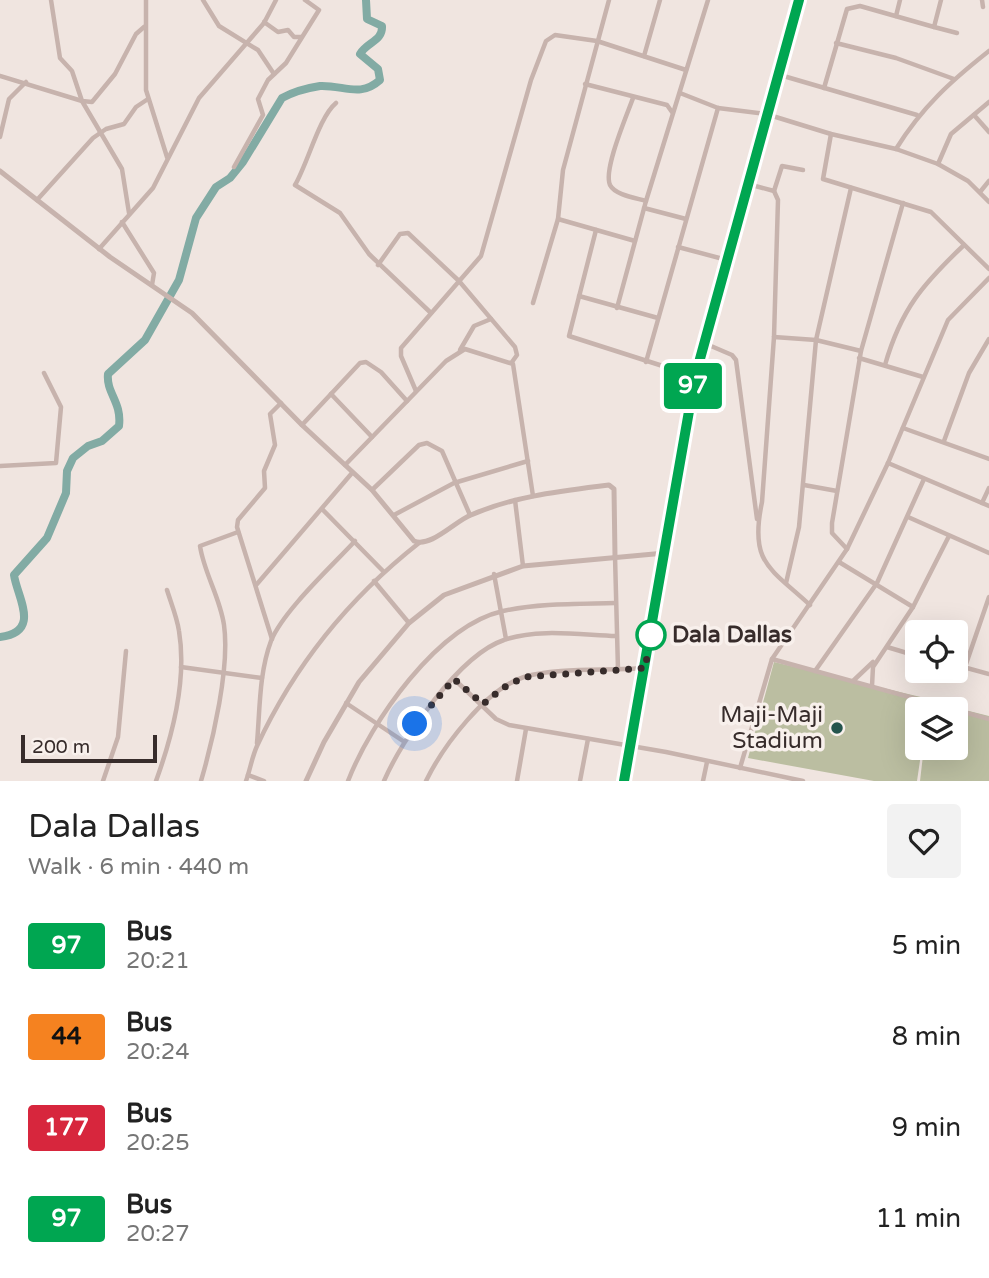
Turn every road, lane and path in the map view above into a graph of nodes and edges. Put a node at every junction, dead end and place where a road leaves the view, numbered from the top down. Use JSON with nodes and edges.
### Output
{"nodes":[{"id":1,"x":51,"y":0,"type":"edge"},
{"id":2,"x":146,"y":0,"type":"edge"},
{"id":3,"x":203,"y":0,"type":"edge"},
{"id":4,"x":276,"y":0,"type":"edge"},
{"id":5,"x":305,"y":0,"type":"edge"},
{"id":6,"x":609,"y":0,"type":"edge"},
{"id":7,"x":660,"y":0,"type":"edge"},
{"id":8,"x":708,"y":0,"type":"edge"},
{"id":9,"x":799,"y":0,"type":"edge"},
{"id":10,"x":900,"y":0,"type":"edge"},
{"id":11,"x":941,"y":0,"type":"edge"},
{"id":12,"x":982,"y":0,"type":"edge"},
{"id":13,"x":315,"y":2,"type":"edge"},
{"id":14,"x":983,"y":8,"type":"dead end"},
{"id":15,"x":896,"y":16,"type":"junction"},
{"id":16,"x":264,"y":22,"type":"junction"},
{"id":17,"x":144,"y":27,"type":"junction"},
{"id":18,"x":933,"y":27,"type":"junction"},
{"id":19,"x":957,"y":33,"type":"dead end"},
{"id":20,"x":301,"y":37,"type":"junction"},
{"id":21,"x":597,"y":41,"type":"junction"},
{"id":22,"x":246,"y":42,"type":"junction"},
{"id":23,"x":836,"y":43,"type":"junction"},
{"id":24,"x":989,"y":51,"type":"edge"},
{"id":25,"x":645,"y":56,"type":"junction"},
{"id":26,"x":686,"y":71,"type":"junction"},
{"id":27,"x":274,"y":74,"type":"junction"},
{"id":28,"x":779,"y":75,"type":"junction"},
{"id":29,"x":0,"y":76,"type":"edge"},
{"id":30,"x":954,"y":79,"type":"junction"},
{"id":31,"x":26,"y":82,"type":"junction"},
{"id":32,"x":585,"y":84,"type":"junction"},
{"id":33,"x":824,"y":88,"type":"junction"},
{"id":34,"x":680,"y":93,"type":"junction"},
{"id":35,"x":633,"y":98,"type":"junction"},
{"id":36,"x":148,"y":99,"type":"junction"},
{"id":37,"x":82,"y":101,"type":"junction"},
{"id":38,"x":989,"y":102,"type":"edge"},
{"id":39,"x":335,"y":103,"type":"dead end"},
{"id":40,"x":718,"y":108,"type":"junction"},
{"id":41,"x":2,"y":113,"type":"edge"},
{"id":42,"x":673,"y":113,"type":"junction"},
{"id":43,"x":766,"y":114,"type":"junction"},
{"id":44,"x":974,"y":115,"type":"junction"},
{"id":45,"x":917,"y":116,"type":"junction"},
{"id":46,"x":101,"y":132,"type":"junction"},
{"id":47,"x":989,"y":132,"type":"edge"},
{"id":48,"x":831,"y":134,"type":"junction"},
{"id":49,"x":0,"y":137,"type":"edge"},
{"id":50,"x":512,"y":146,"type":"junction"},
{"id":51,"x":896,"y":149,"type":"junction"},
{"id":52,"x":504,"y":152,"type":"dead end"},
{"id":53,"x":166,"y":162,"type":"junction"},
{"id":54,"x":938,"y":164,"type":"junction"},
{"id":55,"x":234,"y":167,"type":"dead end"},
{"id":56,"x":803,"y":170,"type":"dead end"},
{"id":57,"x":0,"y":171,"type":"edge"},
{"id":58,"x":989,"y":181,"type":"edge"},
{"id":59,"x":748,"y":184,"type":"junction"},
{"id":60,"x":851,"y":188,"type":"junction"},
{"id":61,"x":774,"y":191,"type":"junction"},
{"id":62,"x":980,"y":192,"type":"junction"},
{"id":63,"x":37,"y":200,"type":"junction"},
{"id":64,"x":646,"y":201,"type":"junction"},
{"id":65,"x":989,"y":201,"type":"edge"},
{"id":66,"x":904,"y":203,"type":"junction"},
{"id":67,"x":644,"y":208,"type":"junction"},
{"id":68,"x":129,"y":214,"type":"junction"},
{"id":69,"x":558,"y":219,"type":"junction"},
{"id":70,"x":686,"y":219,"type":"junction"},
{"id":71,"x":122,"y":222,"type":"junction"},
{"id":72,"x":596,"y":230,"type":"junction"},
{"id":73,"x":635,"y":240,"type":"junction"},
{"id":74,"x":964,"y":245,"type":"junction"},
{"id":75,"x":678,"y":247,"type":"junction"},
{"id":76,"x":99,"y":249,"type":"junction"},
{"id":77,"x":727,"y":260,"type":"junction"},
{"id":78,"x":378,"y":264,"type":"junction"},
{"id":79,"x":989,"y":269,"type":"edge"},
{"id":80,"x":989,"y":278,"type":"edge"},
{"id":81,"x":459,"y":281,"type":"junction"},
{"id":82,"x":152,"y":285,"type":"junction"},
{"id":83,"x":579,"y":296,"type":"junction"},
{"id":84,"x":533,"y":303,"type":"dead end"},
{"id":85,"x":617,"y":308,"type":"junction"},
{"id":86,"x":431,"y":313,"type":"junction"},
{"id":87,"x":658,"y":318,"type":"junction"},
{"id":88,"x":491,"y":319,"type":"junction"},
{"id":89,"x":774,"y":337,"type":"junction"},
{"id":90,"x":989,"y":339,"type":"edge"},
{"id":91,"x":816,"y":340,"type":"junction"},
{"id":92,"x":703,"y":342,"type":"junction"},
{"id":93,"x":460,"y":350,"type":"junction"},
{"id":94,"x":861,"y":351,"type":"junction"},
{"id":95,"x":859,"y":358,"type":"junction"},
{"id":96,"x":512,"y":362,"type":"junction"},
{"id":97,"x":646,"y":362,"type":"junction"},
{"id":98,"x":884,"y":365,"type":"junction"},
{"id":99,"x":44,"y":373,"type":"dead end"},
{"id":100,"x":695,"y":377,"type":"junction"},
{"id":101,"x":923,"y":377,"type":"junction"},
{"id":102,"x":416,"y":391,"type":"junction"},
{"id":103,"x":331,"y":394,"type":"junction"},
{"id":104,"x":407,"y":401,"type":"junction"},
{"id":105,"x":281,"y":403,"type":"junction"},
{"id":106,"x":302,"y":425,"type":"junction"},
{"id":107,"x":903,"y":428,"type":"junction"},
{"id":108,"x":372,"y":437,"type":"junction"},
{"id":109,"x":944,"y":441,"type":"junction"},
{"id":110,"x":989,"y":459,"type":"edge"},
{"id":111,"x":528,"y":461,"type":"junction"},
{"id":112,"x":888,"y":463,"type":"junction"},
{"id":113,"x":345,"y":465,"type":"junction"},
{"id":114,"x":0,"y":466,"type":"edge"},
{"id":115,"x":352,"y":472,"type":"junction"},
{"id":116,"x":924,"y":479,"type":"junction"},
{"id":117,"x":454,"y":483,"type":"junction"},
{"id":118,"x":804,"y":485,"type":"junction"},
{"id":119,"x":989,"y":488,"type":"edge"},
{"id":120,"x":372,"y":491,"type":"junction"},
{"id":121,"x":837,"y":491,"type":"junction"},
{"id":122,"x":533,"y":496,"type":"junction"},
{"id":123,"x":515,"y":500,"type":"junction"},
{"id":124,"x":981,"y":503,"type":"junction"},
{"id":125,"x":989,"y":506,"type":"edge"},
{"id":126,"x":322,"y":509,"type":"junction"},
{"id":127,"x":394,"y":515,"type":"junction"},
{"id":128,"x":470,"y":515,"type":"junction"},
{"id":129,"x":908,"y":517,"type":"junction"},
{"id":130,"x":757,"y":525,"type":"junction"},
{"id":131,"x":238,"y":531,"type":"junction"},
{"id":132,"x":949,"y":536,"type":"junction"},
{"id":133,"x":355,"y":541,"type":"junction"},
{"id":134,"x":419,"y":544,"type":"junction"},
{"id":135,"x":847,"y":549,"type":"junction"},
{"id":136,"x":665,"y":553,"type":"junction"},
{"id":137,"x":989,"y":553,"type":"edge"},
{"id":138,"x":615,"y":556,"type":"junction"},
{"id":139,"x":839,"y":562,"type":"junction"},
{"id":140,"x":523,"y":565,"type":"junction"},
{"id":141,"x":383,"y":571,"type":"junction"},
{"id":142,"x":494,"y":574,"type":"junction"},
{"id":143,"x":374,"y":581,"type":"junction"},
{"id":144,"x":786,"y":583,"type":"junction"},
{"id":145,"x":877,"y":583,"type":"junction"},
{"id":146,"x":257,"y":584,"type":"junction"},
{"id":147,"x":167,"y":590,"type":"dead end"},
{"id":148,"x":989,"y":597,"type":"edge"},
{"id":149,"x":615,"y":603,"type":"junction"},
{"id":150,"x":810,"y":605,"type":"junction"},
{"id":151,"x":913,"y":607,"type":"junction"},
{"id":152,"x":503,"y":611,"type":"junction"},
{"id":153,"x":409,"y":623,"type":"junction"},
{"id":154,"x":617,"y":636,"type":"junction"},
{"id":155,"x":272,"y":639,"type":"junction"},
{"id":156,"x":506,"y":639,"type":"junction"},
{"id":157,"x":887,"y":647,"type":"junction"},
{"id":158,"x":126,"y":651,"type":"dead end"},
{"id":159,"x":905,"y":652,"type":"edge"},
{"id":160,"x":968,"y":658,"type":"edge"},
{"id":161,"x":772,"y":659,"type":"junction"},
{"id":162,"x":877,"y":659,"type":"junction"},
{"id":163,"x":181,"y":667,"type":"junction"},
{"id":164,"x":645,"y":668,"type":"junction"},
{"id":165,"x":968,"y":668,"type":"edge"},
{"id":166,"x":618,"y":670,"type":"junction"},
{"id":167,"x":814,"y":671,"type":"junction"},
{"id":168,"x":222,"y":672,"type":"junction"},
{"id":169,"x":989,"y":674,"type":"edge"},
{"id":170,"x":262,"y":678,"type":"junction"},
{"id":171,"x":454,"y":679,"type":"junction"},
{"id":172,"x":853,"y":681,"type":"junction"},
{"id":173,"x":872,"y":686,"type":"junction"},
{"id":174,"x":345,"y":702,"type":"junction"},
{"id":175,"x":483,"y":704,"type":"junction"},
{"id":176,"x":989,"y":719,"type":"edge"},
{"id":177,"x":377,"y":726,"type":"junction"},
{"id":178,"x":526,"y":729,"type":"junction"},
{"id":179,"x":588,"y":738,"type":"junction"},
{"id":180,"x":403,"y":741,"type":"junction"},
{"id":181,"x":631,"y":746,"type":"junction"},
{"id":182,"x":256,"y":747,"type":"junction"},
{"id":183,"x":706,"y":762,"type":"junction"},
{"id":184,"x":740,"y":768,"type":"junction"},
{"id":185,"x":247,"y":778,"type":"edge"},
{"id":186,"x":103,"y":781,"type":"edge"},
{"id":187,"x":156,"y":781,"type":"edge"},
{"id":188,"x":201,"y":781,"type":"edge"},
{"id":189,"x":264,"y":781,"type":"edge"},
{"id":190,"x":306,"y":781,"type":"edge"},
{"id":191,"x":348,"y":781,"type":"edge"},
{"id":192,"x":384,"y":781,"type":"edge"},
{"id":193,"x":426,"y":781,"type":"edge"},
{"id":194,"x":517,"y":781,"type":"edge"},
{"id":195,"x":580,"y":781,"type":"edge"},
{"id":196,"x":624,"y":781,"type":"edge"},
{"id":197,"x":703,"y":781,"type":"edge"},
{"id":198,"x":803,"y":781,"type":"edge"}],
"edges":[{"from":1,"to":37,"type":"street"},
{"from":2,"to":17,"type":"street"},
{"from":3,"to":22,"type":"street"},
{"from":4,"to":16,"type":"street"},
{"from":5,"to":13,"type":"street"},
{"from":6,"to":21,"type":"street"},
{"from":7,"to":25,"type":"street"},
{"from":8,"to":26,"type":"street"},
{"from":9,"to":28,"type":"highway"},
{"from":10,"to":15,"type":"street"},
{"from":11,"to":18,"type":"street"},
{"from":12,"to":14,"type":"street"},
{"from":13,"to":20,"type":"street"},
{"from":15,"to":18,"type":"street"},
{"from":15,"to":23,"type":"street"},
{"from":16,"to":20,"type":"street"},
{"from":16,"to":22,"type":"street"},
{"from":17,"to":36,"type":"street"},
{"from":17,"to":37,"type":"street"},
{"from":18,"to":19,"type":"street"},
{"from":20,"to":27,"type":"street"},
{"from":21,"to":25,"type":"street"},
{"from":21,"to":32,"type":"street"},
{"from":21,"to":50,"type":"street"},
{"from":22,"to":27,"type":"street"},
{"from":22,"to":53,"type":"street"},
{"from":23,"to":30,"type":"street"},
{"from":23,"to":33,"type":"street"},
{"from":24,"to":30,"type":"street"},
{"from":25,"to":26,"type":"street"},
{"from":26,"to":34,"type":"street"},
{"from":27,"to":55,"type":"street"},
{"from":28,"to":33,"type":"street"},
{"from":28,"to":43,"type":"highway"},
{"from":29,"to":31,"type":"street"},
{"from":30,"to":45,"type":"street"},
{"from":31,"to":37,"type":"street"},
{"from":31,"to":41,"type":"street"},
{"from":32,"to":35,"type":"street"},
{"from":32,"to":69,"type":"street"},
{"from":33,"to":45,"type":"street"},
{"from":34,"to":40,"type":"street"},
{"from":34,"to":42,"type":"street"},
{"from":35,"to":42,"type":"street"},
{"from":35,"to":64,"type":"street"},
{"from":36,"to":46,"type":"street"},
{"from":36,"to":53,"type":"street"},
{"from":37,"to":46,"type":"street"},
{"from":38,"to":44,"type":"street"},
{"from":39,"to":78,"type":"street"},
{"from":40,"to":43,"type":"street"},
{"from":40,"to":70,"type":"street"},
{"from":41,"to":49,"type":"street"},
{"from":42,"to":64,"type":"street"},
{"from":43,"to":48,"type":"street"},
{"from":43,"to":59,"type":"highway"},
{"from":44,"to":47,"type":"street"},
{"from":44,"to":54,"type":"street"},
{"from":45,"to":51,"type":"street"},
{"from":46,"to":63,"type":"street"},
{"from":46,"to":68,"type":"street"},
{"from":48,"to":51,"type":"street"},
{"from":48,"to":60,"type":"street"},
{"from":50,"to":52,"type":"street"},
{"from":50,"to":81,"type":"street"},
{"from":51,"to":54,"type":"street"},
{"from":53,"to":68,"type":"street"},
{"from":54,"to":62,"type":"street"},
{"from":56,"to":61,"type":"street"},
{"from":57,"to":63,"type":"street"},
{"from":58,"to":62,"type":"street"},
{"from":59,"to":61,"type":"street"},
{"from":59,"to":77,"type":"highway"},
{"from":60,"to":66,"type":"street"},
{"from":60,"to":91,"type":"street"},
{"from":61,"to":89,"type":"street"},
{"from":62,"to":65,"type":"street"},
{"from":63,"to":76,"type":"street"},
{"from":64,"to":67,"type":"street"},
{"from":66,"to":74,"type":"street"},
{"from":66,"to":94,"type":"street"},
{"from":67,"to":70,"type":"street"},
{"from":67,"to":73,"type":"street"},
{"from":68,"to":71,"type":"street"},
{"from":69,"to":72,"type":"street"},
{"from":69,"to":84,"type":"street"},
{"from":70,"to":75,"type":"street"},
{"from":71,"to":76,"type":"street"},
{"from":71,"to":82,"type":"street"},
{"from":72,"to":73,"type":"street"},
{"from":72,"to":83,"type":"street"},
{"from":73,"to":85,"type":"street"},
{"from":74,"to":79,"type":"street"},
{"from":74,"to":98,"type":"street"},
{"from":75,"to":77,"type":"street"},
{"from":75,"to":87,"type":"street"},
{"from":76,"to":82,"type":"street"},
{"from":77,"to":92,"type":"highway"},
{"from":78,"to":81,"type":"street"},
{"from":78,"to":86,"type":"street"},
{"from":80,"to":101,"type":"street"},
{"from":81,"to":86,"type":"street"},
{"from":81,"to":88,"type":"street"},
{"from":82,"to":105,"type":"street"},
{"from":83,"to":85,"type":"street"},
{"from":83,"to":97,"type":"street"},
{"from":85,"to":87,"type":"street"},
{"from":86,"to":102,"type":"street"},
{"from":87,"to":97,"type":"street"},
{"from":88,"to":93,"type":"street"},
{"from":88,"to":96,"type":"street"},
{"from":89,"to":91,"type":"street"},
{"from":89,"to":130,"type":"street"},
{"from":90,"to":109,"type":"street"},
{"from":91,"to":94,"type":"street"},
{"from":91,"to":118,"type":"street"},
{"from":92,"to":100,"type":"highway"},
{"from":92,"to":130,"type":"street"},
{"from":93,"to":96,"type":"street"},
{"from":93,"to":102,"type":"street"},
{"from":94,"to":95,"type":"street"},
{"from":95,"to":98,"type":"street"},
{"from":95,"to":121,"type":"street"},
{"from":96,"to":111,"type":"street"},
{"from":97,"to":100,"type":"street"},
{"from":98,"to":101,"type":"street"},
{"from":99,"to":114,"type":"street"},
{"from":100,"to":136,"type":"highway"},
{"from":101,"to":107,"type":"street"},
{"from":102,"to":104,"type":"street"},
{"from":103,"to":104,"type":"street"},
{"from":103,"to":106,"type":"street"},
{"from":103,"to":108,"type":"street"},
{"from":104,"to":108,"type":"street"},
{"from":105,"to":106,"type":"street"},
{"from":105,"to":131,"type":"street"},
{"from":106,"to":113,"type":"street"},
{"from":107,"to":109,"type":"street"},
{"from":107,"to":112,"type":"street"},
{"from":108,"to":113,"type":"street"},
{"from":109,"to":110,"type":"street"},
{"from":111,"to":117,"type":"street"},
{"from":111,"to":122,"type":"street"},
{"from":112,"to":116,"type":"street"},
{"from":112,"to":135,"type":"street"},
{"from":113,"to":115,"type":"street"},
{"from":115,"to":120,"type":"street"},
{"from":115,"to":126,"type":"street"},
{"from":116,"to":124,"type":"street"},
{"from":116,"to":129,"type":"street"},
{"from":117,"to":120,"type":"street"},
{"from":117,"to":127,"type":"street"},
{"from":117,"to":128,"type":"street"},
{"from":118,"to":121,"type":"street"},
{"from":118,"to":144,"type":"street"},
{"from":119,"to":124,"type":"street"},
{"from":120,"to":127,"type":"street"},
{"from":121,"to":135,"type":"street"},
{"from":122,"to":123,"type":"street"},
{"from":122,"to":138,"type":"street"},
{"from":123,"to":128,"type":"street"},
{"from":123,"to":140,"type":"street"},
{"from":124,"to":125,"type":"street"},
{"from":126,"to":133,"type":"street"},
{"from":126,"to":146,"type":"street"},
{"from":127,"to":134,"type":"street"},
{"from":128,"to":134,"type":"street"},
{"from":129,"to":132,"type":"street"},
{"from":129,"to":145,"type":"street"},
{"from":130,"to":144,"type":"street"},
{"from":131,"to":146,"type":"street"},
{"from":131,"to":168,"type":"street"},
{"from":132,"to":137,"type":"street"},
{"from":132,"to":151,"type":"street"},
{"from":133,"to":141,"type":"street"},
{"from":133,"to":155,"type":"street"},
{"from":134,"to":141,"type":"street"},
{"from":135,"to":139,"type":"street"},
{"from":136,"to":138,"type":"street"},
{"from":136,"to":164,"type":"highway"},
{"from":138,"to":140,"type":"street"},
{"from":138,"to":149,"type":"street"},
{"from":139,"to":145,"type":"street"},
{"from":139,"to":150,"type":"street"},
{"from":140,"to":142,"type":"street"},
{"from":141,"to":143,"type":"street"},
{"from":142,"to":152,"type":"street"},
{"from":142,"to":153,"type":"street"},
{"from":143,"to":153,"type":"street"},
{"from":143,"to":182,"type":"street"},
{"from":144,"to":150,"type":"street"},
{"from":145,"to":151,"type":"street"},
{"from":145,"to":167,"type":"street"},
{"from":146,"to":155,"type":"street"},
{"from":147,"to":163,"type":"street"},
{"from":148,"to":160,"type":"street"},
{"from":149,"to":152,"type":"street"},
{"from":149,"to":154,"type":"street"},
{"from":150,"to":161,"type":"street"},
{"from":151,"to":157,"type":"street"},
{"from":152,"to":156,"type":"street"},
{"from":152,"to":177,"type":"street"},
{"from":153,"to":174,"type":"street"},
{"from":154,"to":156,"type":"street"},
{"from":154,"to":166,"type":"street"},
{"from":155,"to":170,"type":"street"},
{"from":156,"to":171,"type":"street"},
{"from":157,"to":159,"type":"street"},
{"from":157,"to":162,"type":"street"},
{"from":158,"to":186,"type":"street"},
{"from":161,"to":167,"type":"street"},
{"from":161,"to":184,"type":"street"},
{"from":162,"to":172,"type":"street"},
{"from":162,"to":173,"type":"street"},
{"from":163,"to":168,"type":"street"},
{"from":163,"to":187,"type":"street"},
{"from":164,"to":166,"type":"street"},
{"from":164,"to":181,"type":"highway"},
{"from":165,"to":169,"type":"street"},
{"from":166,"to":175,"type":"street"},
{"from":167,"to":172,"type":"street"},
{"from":168,"to":170,"type":"street"},
{"from":168,"to":188,"type":"street"},
{"from":170,"to":182,"type":"street"},
{"from":171,"to":175,"type":"street"},
{"from":171,"to":180,"type":"street"},
{"from":172,"to":173,"type":"street"},
{"from":173,"to":176,"type":"street"},
{"from":174,"to":177,"type":"street"},
{"from":174,"to":190,"type":"street"},
{"from":175,"to":178,"type":"street"},
{"from":175,"to":193,"type":"street"},
{"from":177,"to":180,"type":"street"},
{"from":177,"to":191,"type":"street"},
{"from":178,"to":179,"type":"street"},
{"from":178,"to":194,"type":"street"},
{"from":179,"to":181,"type":"street"},
{"from":179,"to":195,"type":"street"},
{"from":180,"to":192,"type":"street"},
{"from":181,"to":183,"type":"street"},
{"from":181,"to":196,"type":"highway"},
{"from":182,"to":185,"type":"street"},
{"from":183,"to":184,"type":"street"},
{"from":183,"to":197,"type":"street"},
{"from":184,"to":198,"type":"street"},
{"from":185,"to":189,"type":"street"}]}
